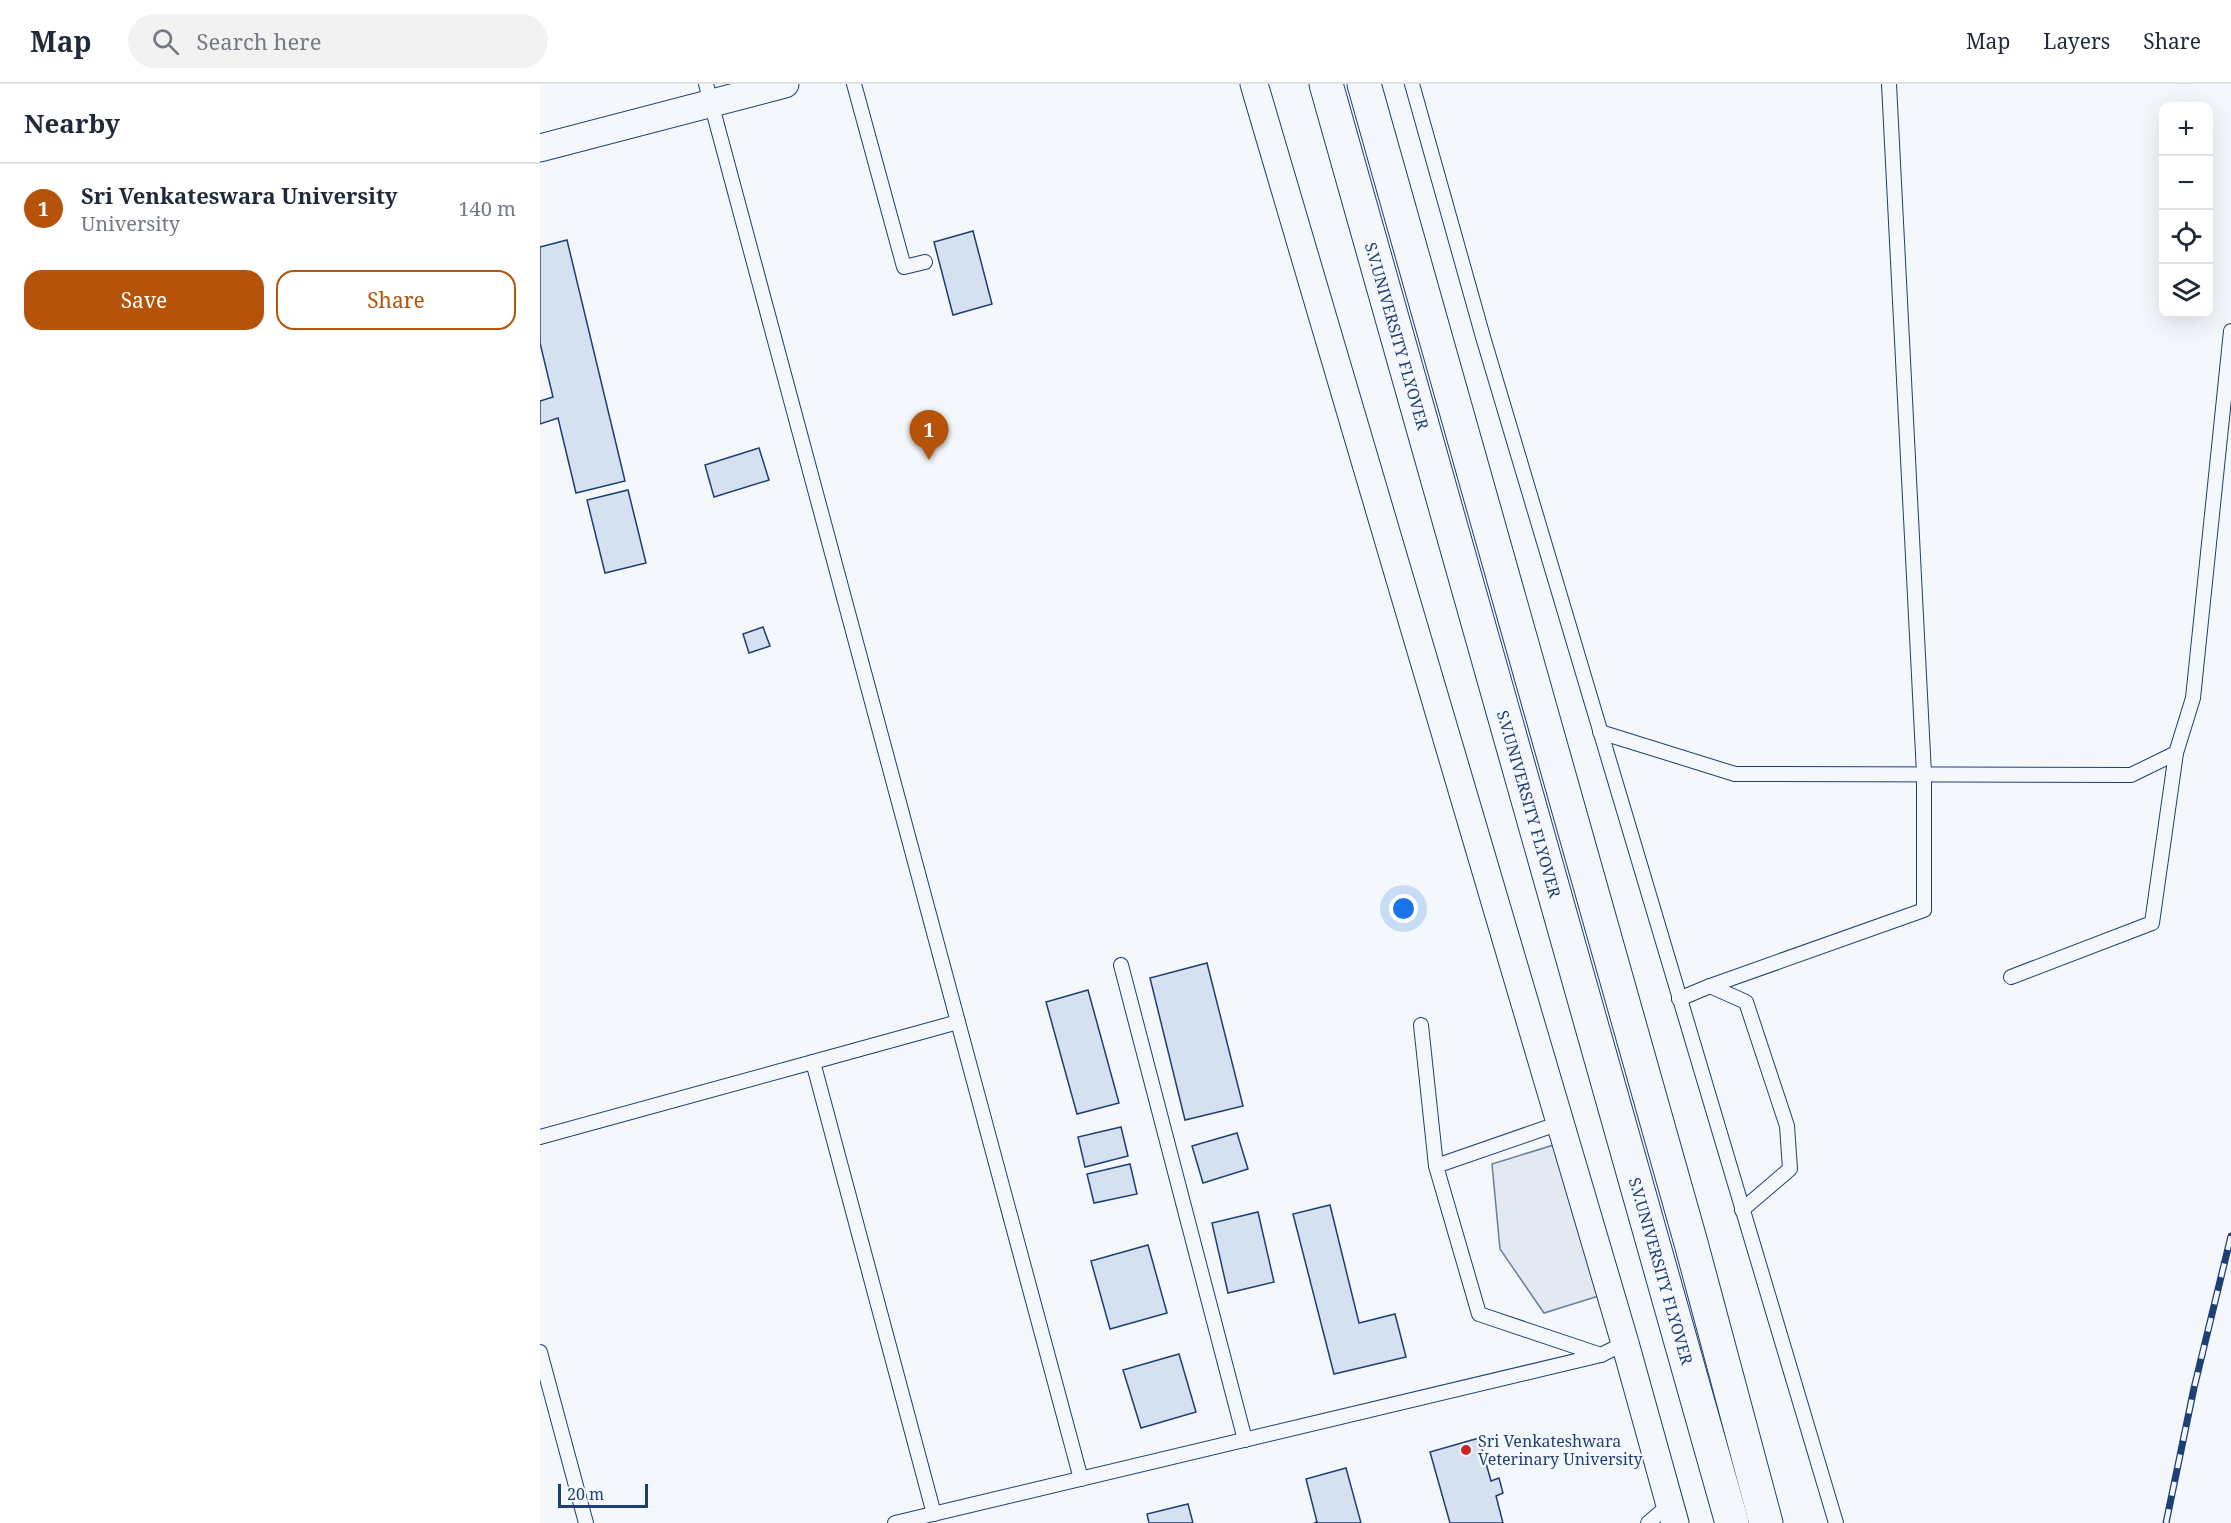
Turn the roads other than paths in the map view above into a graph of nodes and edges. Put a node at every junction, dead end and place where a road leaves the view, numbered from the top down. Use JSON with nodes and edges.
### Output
{"nodes":[{"id":1,"x":785,"y":84,"type":"edge"},
{"id":2,"x":854,"y":84,"type":"edge"},
{"id":3,"x":1254,"y":84,"type":"edge"},
{"id":4,"x":1326,"y":84,"type":"edge"},
{"id":5,"x":1364,"y":84,"type":"edge"},
{"id":6,"x":1412,"y":84,"type":"edge"},
{"id":7,"x":1889,"y":84,"type":"edge"},
{"id":8,"x":709,"y":94,"type":"edge"},
{"id":9,"x":540,"y":148,"type":"edge"},
{"id":10,"x":925,"y":262,"type":"dead end"},
{"id":11,"x":2231,"y":331,"type":"edge"},
{"id":12,"x":1600,"y":732,"type":"junction"},
{"id":13,"x":2176,"y":753,"type":"junction"},
{"id":14,"x":1924,"y":774,"type":"junction"},
{"id":15,"x":1120,"y":965,"type":"dead end"},
{"id":16,"x":2011,"y":977,"type":"dead end"},
{"id":17,"x":1710,"y":986,"type":"junction"},
{"id":18,"x":1679,"y":999,"type":"junction"},
{"id":19,"x":958,"y":1022,"type":"junction"},
{"id":20,"x":1421,"y":1025,"type":"dead end"},
{"id":21,"x":813,"y":1062,"type":"junction"},
{"id":22,"x":1560,"y":1124,"type":"junction"},
{"id":23,"x":540,"y":1137,"type":"edge"},
{"id":24,"x":1436,"y":1166,"type":"junction"},
{"id":25,"x":1742,"y":1210,"type":"junction"},
{"id":26,"x":1625,"y":1343,"type":"junction"},
{"id":27,"x":540,"y":1352,"type":"edge"},
{"id":28,"x":1601,"y":1355,"type":"junction"},
{"id":29,"x":1245,"y":1440,"type":"junction"},
{"id":30,"x":1081,"y":1479,"type":"junction"},
{"id":31,"x":934,"y":1514,"type":"junction"},
{"id":32,"x":1672,"y":1514,"type":"edge"},
{"id":33,"x":586,"y":1523,"type":"edge"},
{"id":34,"x":895,"y":1523,"type":"edge"},
{"id":35,"x":1648,"y":1523,"type":"edge"},
{"id":36,"x":1732,"y":1523,"type":"edge"},
{"id":37,"x":1766,"y":1523,"type":"edge"},
{"id":38,"x":1836,"y":1523,"type":"edge"}],
"edges":[{"from":1,"to":8,"type":"street"},
{"from":2,"to":10,"type":"lane"},
{"from":3,"to":22,"type":"street"},
{"from":4,"to":36,"type":"main road","name":"S.V.UNIVERSITY FLYOVER"},
{"from":5,"to":37,"type":"main road","name":"S.V.UNIVERSITY FLYOVER"},
{"from":6,"to":12,"type":"lane"},
{"from":7,"to":14,"type":"lane"},
{"from":8,"to":9,"type":"street"},
{"from":8,"to":19,"type":"lane"},
{"from":11,"to":13,"type":"lane"},
{"from":12,"to":14,"type":"lane"},
{"from":12,"to":18,"type":"lane"},
{"from":13,"to":14,"type":"lane"},
{"from":13,"to":16,"type":"lane"},
{"from":14,"to":17,"type":"lane"},
{"from":15,"to":29,"type":"lane"},
{"from":17,"to":18,"type":"lane"},
{"from":17,"to":25,"type":"lane"},
{"from":18,"to":25,"type":"lane"},
{"from":19,"to":21,"type":"lane"},
{"from":19,"to":30,"type":"lane"},
{"from":20,"to":24,"type":"lane"},
{"from":21,"to":23,"type":"lane"},
{"from":21,"to":31,"type":"lane"},
{"from":22,"to":24,"type":"lane"},
{"from":22,"to":26,"type":"street"},
{"from":24,"to":28,"type":"lane"},
{"from":25,"to":38,"type":"lane"},
{"from":26,"to":28,"type":"lane"},
{"from":26,"to":32,"type":"street"},
{"from":27,"to":33,"type":"lane"},
{"from":28,"to":29,"type":"lane"},
{"from":29,"to":30,"type":"lane"},
{"from":30,"to":31,"type":"lane"},
{"from":31,"to":34,"type":"lane"},
{"from":32,"to":35,"type":"lane"}]}
